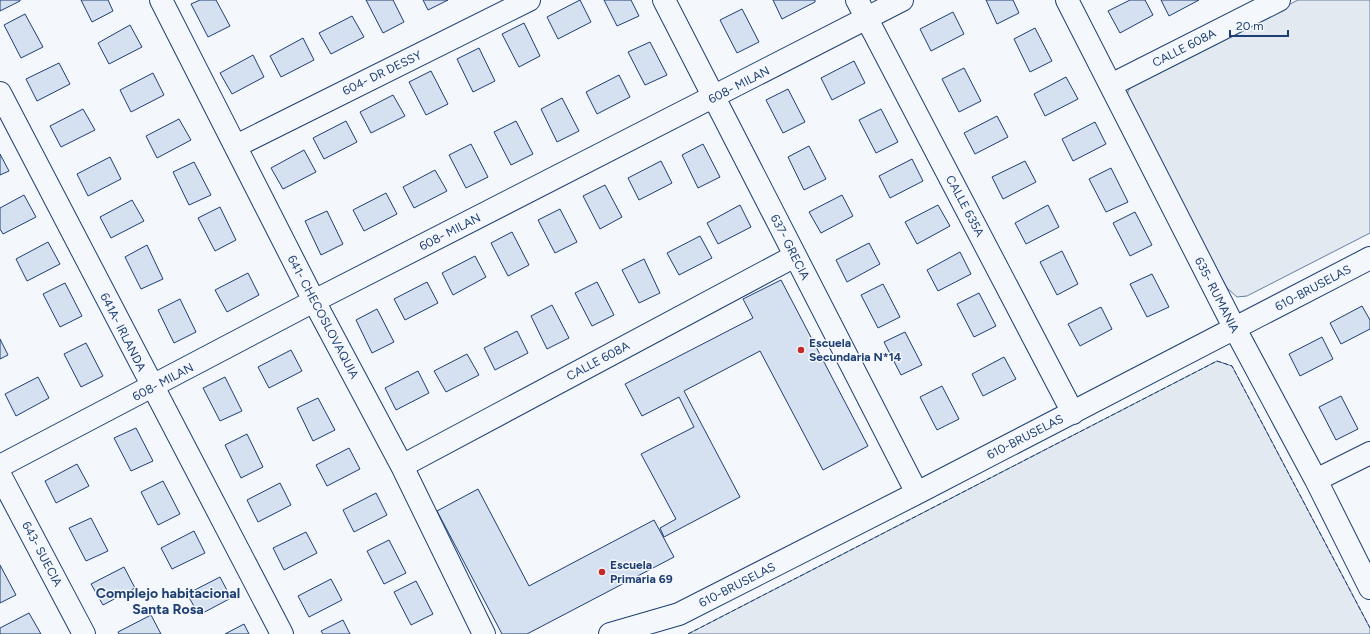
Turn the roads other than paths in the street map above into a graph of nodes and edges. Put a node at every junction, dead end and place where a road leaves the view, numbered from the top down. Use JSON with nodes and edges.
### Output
{"nodes":[{"id":1,"x":162,"y":0,"type":"edge"},
{"id":2,"x":529,"y":0,"type":"edge"},
{"id":3,"x":664,"y":0,"type":"edge"},
{"id":4,"x":902,"y":0,"type":"edge"},
{"id":5,"x":1067,"y":0,"type":"edge"},
{"id":6,"x":1278,"y":0,"type":"edge"},
{"id":7,"x":862,"y":9,"type":"edge"},
{"id":8,"x":1110,"y":85,"type":"junction"},
{"id":9,"x":0,"y":93,"type":"edge"},
{"id":10,"x":714,"y":98,"type":"junction"},
{"id":11,"x":236,"y":146,"type":"junction"},
{"id":12,"x":795,"y":256,"type":"junction"},
{"id":13,"x":1370,"y":258,"type":"edge"},
{"id":14,"x":314,"y":301,"type":"junction"},
{"id":15,"x":1234,"y":329,"type":"junction"},
{"id":16,"x":152,"y":388,"type":"junction"},
{"id":17,"x":1073,"y":413,"type":"junction"},
{"id":18,"x":1370,"y":453,"type":"edge"},
{"id":19,"x":0,"y":466,"type":"edge"},
{"id":20,"x":402,"y":466,"type":"junction"},
{"id":21,"x":0,"y":475,"type":"edge"},
{"id":22,"x":1316,"y":480,"type":"junction"},
{"id":23,"x":917,"y":493,"type":"junction"},
{"id":24,"x":1370,"y":588,"type":"edge"},
{"id":25,"x":679,"y":614,"type":"junction"},
{"id":26,"x":84,"y":634,"type":"edge"},
{"id":27,"x":282,"y":634,"type":"edge"},
{"id":28,"x":484,"y":634,"type":"edge"},
{"id":29,"x":610,"y":634,"type":"edge"},
{"id":30,"x":654,"y":634,"type":"edge"}],
"edges":[{"from":1,"to":11,"type":"street","name":"641- CHECOSLOVAQUIA"},
{"from":2,"to":11,"type":"street","name":"604- DR DESSY"},
{"from":3,"to":10,"type":"street","name":"637- GRECIA"},
{"from":4,"to":7,"type":"street","name":"608- MILAN"},
{"from":5,"to":8,"type":"street","name":"635- RUMANIA"},
{"from":6,"to":8,"type":"street","name":"CALLE 608A"},
{"from":7,"to":10,"type":"street","name":"608- MILAN"},
{"from":7,"to":17,"type":"street","name":"CALLE 635A"},
{"from":8,"to":15,"type":"street","name":"635- RUMANIA"},
{"from":9,"to":16,"type":"street","name":"641A- IRLANDA"},
{"from":10,"to":12,"type":"street","name":"637- GRECIA"},
{"from":10,"to":14,"type":"street","name":"608- MILAN"},
{"from":11,"to":14,"type":"street","name":"641- CHECOSLOVAQUIA"},
{"from":12,"to":20,"type":"street","name":"CALLE 608A"},
{"from":12,"to":23,"type":"street","name":"637- GRECIA"},
{"from":13,"to":15,"type":"street","name":"610-BRUSELAS"},
{"from":14,"to":16,"type":"street","name":"608- MILAN"},
{"from":14,"to":20,"type":"street","name":"641- CHECOSLOVAQUIA"},
{"from":15,"to":17,"type":"street","name":"610-BRUSELAS"},
{"from":15,"to":22,"type":"street","name":"635- RUMANIA"},
{"from":16,"to":19,"type":"street","name":"608- MILAN"},
{"from":16,"to":27,"type":"street","name":"641A- IRLANDA"},
{"from":17,"to":23,"type":"street","name":"610-BRUSELAS"},
{"from":18,"to":22,"type":"street"},
{"from":20,"to":28,"type":"street","name":"641- CHECOSLOVAQUIA"},
{"from":21,"to":26,"type":"street","name":"643- SUECIA"},
{"from":22,"to":24,"type":"street","name":"635- RUMANIA"},
{"from":23,"to":25,"type":"street","name":"610-BRUSELAS"},
{"from":25,"to":29,"type":"street","name":"610-BRUSELAS"},
{"from":25,"to":30,"type":"street","name":"610-BRUSELAS"}]}
